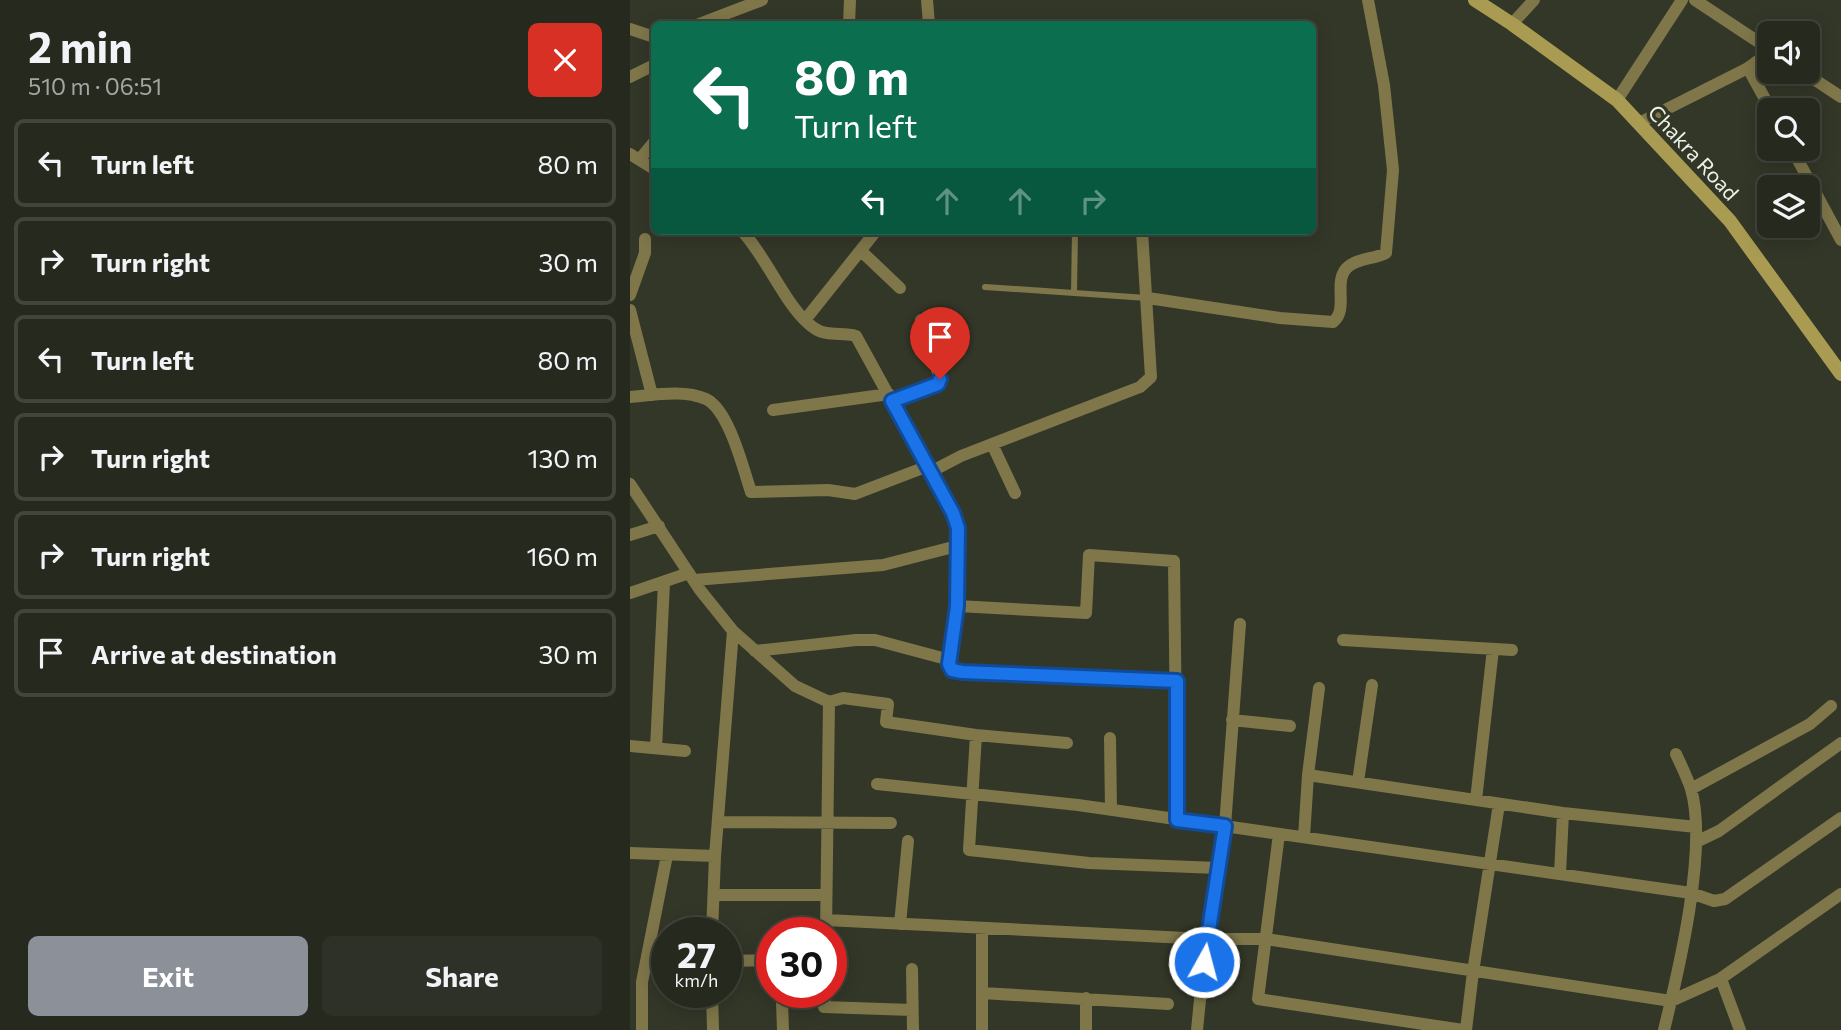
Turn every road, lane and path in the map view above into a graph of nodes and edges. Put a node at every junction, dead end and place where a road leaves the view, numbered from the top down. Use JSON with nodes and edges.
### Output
{"nodes":[{"id":1,"x":762,"y":0,"type":"edge"},
{"id":2,"x":850,"y":0,"type":"edge"},
{"id":3,"x":927,"y":0,"type":"edge"},
{"id":4,"x":1368,"y":0,"type":"edge"},
{"id":5,"x":1475,"y":0,"type":"edge"},
{"id":6,"x":1534,"y":0,"type":"edge"},
{"id":7,"x":1682,"y":0,"type":"edge"},
{"id":8,"x":1695,"y":0,"type":"edge"},
{"id":9,"x":707,"y":21,"type":"edge"},
{"id":10,"x":849,"y":21,"type":"edge"},
{"id":11,"x":929,"y":21,"type":"edge"},
{"id":12,"x":1512,"y":24,"type":"junction"},
{"id":13,"x":630,"y":29,"type":"edge"},
{"id":14,"x":651,"y":36,"type":"edge"},
{"id":15,"x":1757,"y":43,"type":"edge"},
{"id":16,"x":1757,"y":61,"type":"edge"},
{"id":17,"x":651,"y":66,"type":"edge"},
{"id":18,"x":1748,"y":68,"type":"junction"},
{"id":19,"x":630,"y":77,"type":"edge"},
{"id":20,"x":1820,"y":83,"type":"edge"},
{"id":21,"x":1841,"y":97,"type":"edge"},
{"id":22,"x":1764,"y":98,"type":"edge"},
{"id":23,"x":1617,"y":100,"type":"junction"},
{"id":24,"x":1639,"y":123,"type":"junction"},
{"id":25,"x":651,"y":144,"type":"edge"},
{"id":26,"x":635,"y":157,"type":"edge"},
{"id":27,"x":1798,"y":161,"type":"edge"},
{"id":28,"x":651,"y":167,"type":"edge"},
{"id":29,"x":745,"y":235,"type":"edge"},
{"id":30,"x":869,"y":235,"type":"edge"},
{"id":31,"x":1075,"y":235,"type":"edge"},
{"id":32,"x":1142,"y":235,"type":"edge"},
{"id":33,"x":645,"y":239,"type":"dead end"},
{"id":34,"x":1841,"y":240,"type":"edge"},
{"id":35,"x":861,"y":251,"type":"junction"},
{"id":36,"x":985,"y":287,"type":"dead end"},
{"id":37,"x":900,"y":288,"type":"dead end"},
{"id":38,"x":1074,"y":292,"type":"junction"},
{"id":39,"x":630,"y":295,"type":"edge"},
{"id":40,"x":1148,"y":298,"type":"junction"},
{"id":41,"x":630,"y":310,"type":"edge"},
{"id":42,"x":805,"y":320,"type":"junction"},
{"id":43,"x":921,"y":320,"type":"dead end"},
{"id":44,"x":1840,"y":370,"type":"edge"},
{"id":45,"x":652,"y":395,"type":"junction"},
{"id":46,"x":630,"y":397,"type":"edge"},
{"id":47,"x":890,"y":398,"type":"junction"},
{"id":48,"x":773,"y":410,"type":"dead end"},
{"id":49,"x":992,"y":444,"type":"junction"},
{"id":50,"x":933,"y":467,"type":"junction"},
{"id":51,"x":632,"y":490,"type":"edge"},
{"id":52,"x":1015,"y":493,"type":"dead end"},
{"id":53,"x":659,"y":526,"type":"junction"},
{"id":54,"x":630,"y":535,"type":"edge"},
{"id":55,"x":957,"y":546,"type":"junction"},
{"id":56,"x":692,"y":577,"type":"junction"},
{"id":57,"x":664,"y":583,"type":"junction"},
{"id":58,"x":630,"y":593,"type":"edge"},
{"id":59,"x":957,"y":606,"type":"junction"},
{"id":60,"x":1240,"y":624,"type":"dead end"},
{"id":61,"x":733,"y":631,"type":"junction"},
{"id":62,"x":1343,"y":640,"type":"dead end"},
{"id":63,"x":1493,"y":649,"type":"junction"},
{"id":64,"x":1512,"y":650,"type":"dead end"},
{"id":65,"x":755,"y":651,"type":"junction"},
{"id":66,"x":950,"y":660,"type":"junction"},
{"id":67,"x":1177,"y":681,"type":"junction"},
{"id":68,"x":1372,"y":685,"type":"dead end"},
{"id":69,"x":1319,"y":688,"type":"dead end"},
{"id":70,"x":828,"y":702,"type":"junction"},
{"id":71,"x":1831,"y":706,"type":"dead end"},
{"id":72,"x":1232,"y":720,"type":"junction"},
{"id":73,"x":1290,"y":726,"type":"dead end"},
{"id":74,"x":976,"y":735,"type":"junction"},
{"id":75,"x":1110,"y":738,"type":"dead end"},
{"id":76,"x":1067,"y":743,"type":"dead end"},
{"id":77,"x":1841,"y":743,"type":"edge"},
{"id":78,"x":630,"y":746,"type":"edge"},
{"id":79,"x":656,"y":748,"type":"junction"},
{"id":80,"x":685,"y":751,"type":"dead end"},
{"id":81,"x":1676,"y":754,"type":"dead end"},
{"id":82,"x":1308,"y":775,"type":"junction"},
{"id":83,"x":1358,"y":782,"type":"junction"},
{"id":84,"x":877,"y":784,"type":"dead end"},
{"id":85,"x":1691,"y":789,"type":"junction"},
{"id":86,"x":972,"y":794,"type":"junction"},
{"id":87,"x":1476,"y":800,"type":"junction"},
{"id":88,"x":1499,"y":804,"type":"junction"},
{"id":89,"x":1111,"y":810,"type":"junction"},
{"id":90,"x":1563,"y":813,"type":"junction"},
{"id":91,"x":1841,"y":818,"type":"edge"},
{"id":92,"x":1177,"y":820,"type":"junction"},
{"id":93,"x":718,"y":822,"type":"junction"},
{"id":94,"x":891,"y":823,"type":"dead end"},
{"id":95,"x":826,"y":824,"type":"junction"},
{"id":96,"x":1225,"y":826,"type":"junction"},
{"id":97,"x":1696,"y":827,"type":"junction"},
{"id":98,"x":1279,"y":834,"type":"junction"},
{"id":99,"x":1304,"y":837,"type":"junction"},
{"id":100,"x":908,"y":841,"type":"dead end"},
{"id":101,"x":1696,"y":842,"type":"junction"},
{"id":102,"x":630,"y":853,"type":"edge"},
{"id":103,"x":667,"y":855,"type":"junction"},
{"id":104,"x":715,"y":856,"type":"junction"},
{"id":105,"x":1490,"y":863,"type":"junction"},
{"id":106,"x":1218,"y":868,"type":"junction"},
{"id":107,"x":1560,"y":874,"type":"junction"},
{"id":108,"x":1691,"y":893,"type":"junction"},
{"id":109,"x":1841,"y":894,"type":"edge"},
{"id":110,"x":713,"y":895,"type":"junction"},
{"id":111,"x":825,"y":895,"type":"junction"},
{"id":112,"x":712,"y":917,"type":"edge"},
{"id":113,"x":826,"y":917,"type":"edge"},
{"id":114,"x":900,"y":924,"type":"junction"},
{"id":115,"x":847,"y":925,"type":"edge"},
{"id":116,"x":982,"y":928,"type":"junction"},
{"id":117,"x":1206,"y":939,"type":"junction"},
{"id":118,"x":1266,"y":939,"type":"junction"},
{"id":119,"x":912,"y":969,"type":"dead end"},
{"id":120,"x":1473,"y":972,"type":"junction"},
{"id":121,"x":1721,"y":979,"type":"junction"},
{"id":122,"x":982,"y":993,"type":"junction"},
{"id":123,"x":1086,"y":998,"type":"junction"},
{"id":124,"x":1671,"y":1001,"type":"junction"},
{"id":125,"x":1168,"y":1004,"type":"dead end"},
{"id":126,"x":712,"y":1008,"type":"edge"},
{"id":127,"x":782,"y":1008,"type":"edge"},
{"id":128,"x":847,"y":1008,"type":"edge"},
{"id":129,"x":912,"y":1010,"type":"junction"},
{"id":130,"x":642,"y":1030,"type":"edge"},
{"id":131,"x":713,"y":1030,"type":"edge"},
{"id":132,"x":783,"y":1030,"type":"edge"},
{"id":133,"x":913,"y":1030,"type":"edge"},
{"id":134,"x":982,"y":1030,"type":"edge"},
{"id":135,"x":1086,"y":1030,"type":"edge"},
{"id":136,"x":1197,"y":1030,"type":"edge"},
{"id":137,"x":1465,"y":1030,"type":"edge"},
{"id":138,"x":1664,"y":1030,"type":"edge"},
{"id":139,"x":1740,"y":1030,"type":"edge"}],
"edges":[{"from":1,"to":9,"type":"street"},
{"from":2,"to":10,"type":"street"},
{"from":3,"to":11,"type":"street"},
{"from":4,"to":40,"type":"street"},
{"from":5,"to":12,"type":"main road","name":"Chakra Road"},
{"from":6,"to":12,"type":"street"},
{"from":7,"to":23,"type":"street"},
{"from":8,"to":15,"type":"street"},
{"from":12,"to":23,"type":"main road","name":"Chakra Road"},
{"from":13,"to":14,"type":"street"},
{"from":16,"to":18,"type":"street"},
{"from":17,"to":19,"type":"street"},
{"from":18,"to":22,"type":"street"},
{"from":18,"to":24,"type":"street"},
{"from":20,"to":21,"type":"street"},
{"from":23,"to":24,"type":"main road","name":"Chakra Road"},
{"from":24,"to":44,"type":"main road","name":"Chakra Road"},
{"from":25,"to":26,"type":"street"},
{"from":26,"to":28,"type":"street"},
{"from":27,"to":34,"type":"street"},
{"from":29,"to":42,"type":"street"},
{"from":30,"to":35,"type":"street"},
{"from":31,"to":38,"type":"lane"},
{"from":32,"to":40,"type":"street"},
{"from":33,"to":39,"type":"street"},
{"from":35,"to":37,"type":"street"},
{"from":35,"to":42,"type":"street"},
{"from":36,"to":38,"type":"lane"},
{"from":38,"to":40,"type":"lane"},
{"from":40,"to":49,"type":"street"},
{"from":41,"to":45,"type":"street"},
{"from":42,"to":47,"type":"street"},
{"from":43,"to":47,"type":"street"},
{"from":45,"to":46,"type":"street"},
{"from":45,"to":50,"type":"street"},
{"from":47,"to":48,"type":"street"},
{"from":47,"to":50,"type":"street"},
{"from":49,"to":50,"type":"street"},
{"from":49,"to":52,"type":"street"},
{"from":50,"to":55,"type":"street"},
{"from":51,"to":53,"type":"street"},
{"from":53,"to":54,"type":"street"},
{"from":53,"to":56,"type":"street"},
{"from":55,"to":56,"type":"street"},
{"from":55,"to":59,"type":"street"},
{"from":56,"to":57,"type":"street"},
{"from":56,"to":61,"type":"street"},
{"from":57,"to":58,"type":"street"},
{"from":57,"to":79,"type":"street"},
{"from":59,"to":66,"type":"street"},
{"from":59,"to":67,"type":"street"},
{"from":60,"to":72,"type":"street"},
{"from":61,"to":65,"type":"street"},
{"from":61,"to":93,"type":"street"},
{"from":62,"to":63,"type":"street"},
{"from":63,"to":64,"type":"street"},
{"from":63,"to":87,"type":"street"},
{"from":65,"to":66,"type":"street"},
{"from":65,"to":70,"type":"street"},
{"from":66,"to":67,"type":"street"},
{"from":67,"to":92,"type":"street"},
{"from":68,"to":83,"type":"street"},
{"from":69,"to":82,"type":"street"},
{"from":70,"to":74,"type":"street"},
{"from":70,"to":95,"type":"street"},
{"from":71,"to":85,"type":"street"},
{"from":72,"to":73,"type":"street"},
{"from":72,"to":96,"type":"street"},
{"from":74,"to":76,"type":"street"},
{"from":74,"to":86,"type":"street"},
{"from":75,"to":89,"type":"street"},
{"from":77,"to":101,"type":"street"},
{"from":78,"to":79,"type":"street"},
{"from":79,"to":80,"type":"street"},
{"from":81,"to":85,"type":"street"},
{"from":82,"to":83,"type":"street"},
{"from":82,"to":99,"type":"street"},
{"from":83,"to":87,"type":"street"},
{"from":84,"to":86,"type":"street"},
{"from":85,"to":97,"type":"street"},
{"from":86,"to":89,"type":"street"},
{"from":86,"to":106,"type":"street"},
{"from":87,"to":88,"type":"street"},
{"from":88,"to":90,"type":"street"},
{"from":88,"to":105,"type":"street"},
{"from":89,"to":92,"type":"street"},
{"from":90,"to":97,"type":"street"},
{"from":90,"to":107,"type":"street"},
{"from":91,"to":108,"type":"street"},
{"from":92,"to":96,"type":"street"},
{"from":93,"to":95,"type":"street"},
{"from":93,"to":104,"type":"street"},
{"from":94,"to":95,"type":"street"},
{"from":95,"to":111,"type":"street"},
{"from":96,"to":98,"type":"street"},
{"from":96,"to":106,"type":"street"},
{"from":97,"to":101,"type":"street"},
{"from":98,"to":99,"type":"street"},
{"from":98,"to":118,"type":"street"},
{"from":99,"to":105,"type":"street"},
{"from":100,"to":114,"type":"street"},
{"from":101,"to":108,"type":"street"},
{"from":102,"to":103,"type":"street"},
{"from":103,"to":104,"type":"street"},
{"from":103,"to":130,"type":"street"},
{"from":104,"to":110,"type":"street"},
{"from":105,"to":107,"type":"street"},
{"from":105,"to":120,"type":"street"},
{"from":106,"to":117,"type":"street"},
{"from":107,"to":108,"type":"street"},
{"from":108,"to":124,"type":"street"},
{"from":109,"to":121,"type":"street"},
{"from":110,"to":111,"type":"street"},
{"from":110,"to":112,"type":"street"},
{"from":111,"to":113,"type":"street"},
{"from":114,"to":115,"type":"street"},
{"from":114,"to":116,"type":"street"},
{"from":116,"to":117,"type":"street"},
{"from":116,"to":122,"type":"street"},
{"from":117,"to":118,"type":"street"},
{"from":117,"to":136,"type":"street"},
{"from":118,"to":120,"type":"street"},
{"from":118,"to":137,"type":"street"},
{"from":119,"to":129,"type":"street"},
{"from":120,"to":124,"type":"street"},
{"from":120,"to":137,"type":"street"},
{"from":121,"to":124,"type":"street"},
{"from":121,"to":139,"type":"street"},
{"from":122,"to":123,"type":"street"},
{"from":122,"to":134,"type":"street"},
{"from":123,"to":125,"type":"street"},
{"from":123,"to":135,"type":"street"},
{"from":124,"to":138,"type":"street"},
{"from":126,"to":131,"type":"street"},
{"from":127,"to":132,"type":"street"},
{"from":128,"to":129,"type":"street"},
{"from":129,"to":133,"type":"street"}]}
